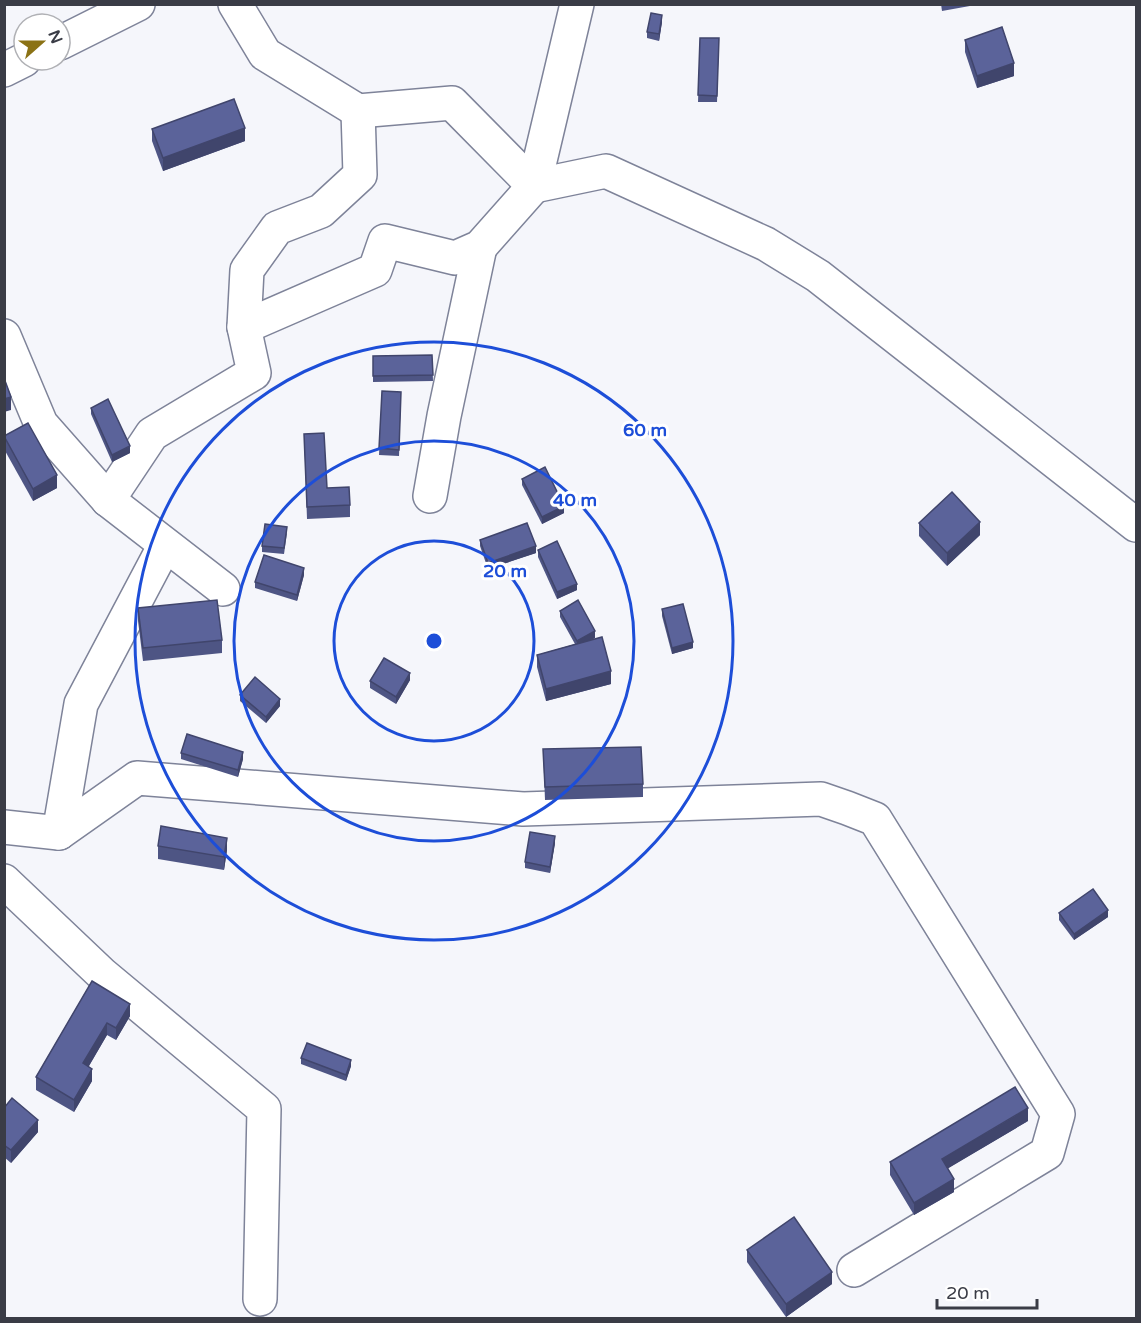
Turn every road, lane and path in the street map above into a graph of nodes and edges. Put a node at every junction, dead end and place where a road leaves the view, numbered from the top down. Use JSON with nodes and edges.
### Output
{"nodes":[{"id":1,"x":138,"y":4,"type":"edge"},
{"id":2,"x":235,"y":4,"type":"edge"},
{"id":3,"x":577,"y":4,"type":"edge"},
{"id":4,"x":72,"y":37,"type":"edge"},
{"id":5,"x":358,"y":111,"type":"junction"},
{"id":6,"x":534,"y":186,"type":"junction"},
{"id":7,"x":480,"y":247,"type":"junction"},
{"id":8,"x":244,"y":327,"type":"junction"},
{"id":9,"x":4,"y":336,"type":"edge"},
{"id":10,"x":430,"y":496,"type":"dead end"},
{"id":11,"x":108,"y":500,"type":"junction"},
{"id":12,"x":1137,"y":525,"type":"edge"},
{"id":13,"x":165,"y":545,"type":"junction"},
{"id":14,"x":222,"y":589,"type":"dead end"},
{"id":15,"x":4,"y":827,"type":"edge"},
{"id":16,"x":59,"y":833,"type":"junction"},
{"id":17,"x":4,"y":880,"type":"edge"},
{"id":18,"x":854,"y":1270,"type":"dead end"},
{"id":19,"x":260,"y":1299,"type":"dead end"}],
"edges":[{"from":1,"to":4,"type":"street"},
{"from":2,"to":5,"type":"street"},
{"from":3,"to":6,"type":"street"},
{"from":5,"to":6,"type":"street"},
{"from":5,"to":8,"type":"street"},
{"from":6,"to":7,"type":"street"},
{"from":6,"to":12,"type":"street"},
{"from":7,"to":8,"type":"street"},
{"from":7,"to":10,"type":"street"},
{"from":8,"to":11,"type":"street"},
{"from":9,"to":11,"type":"street"},
{"from":11,"to":13,"type":"street"},
{"from":13,"to":14,"type":"street"},
{"from":13,"to":16,"type":"street"},
{"from":15,"to":16,"type":"street"},
{"from":16,"to":18,"type":"street"},
{"from":17,"to":19,"type":"street"}]}
